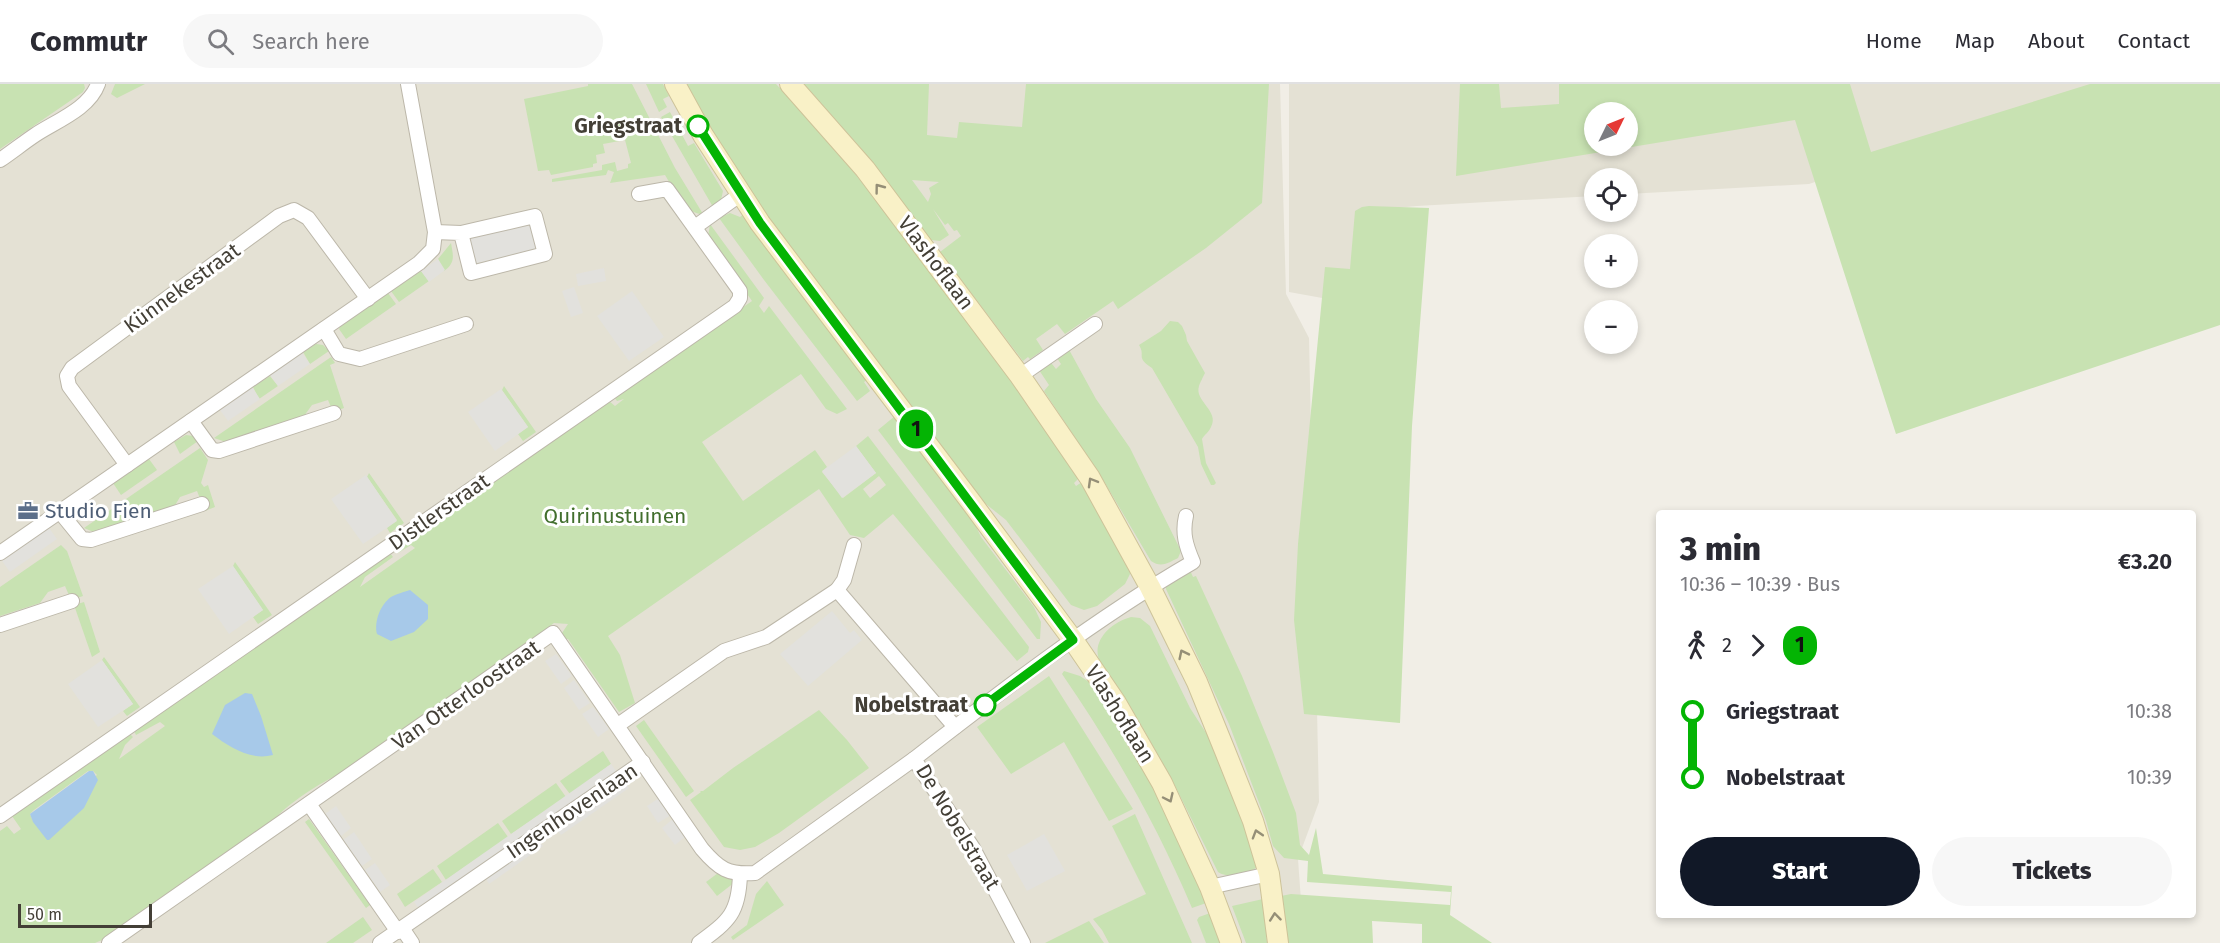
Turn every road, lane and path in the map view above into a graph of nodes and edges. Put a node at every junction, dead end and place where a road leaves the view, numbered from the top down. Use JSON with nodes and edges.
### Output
{"nodes":[{"id":1,"x":98,"y":84,"type":"edge"},
{"id":2,"x":408,"y":84,"type":"edge"},
{"id":3,"x":675,"y":84,"type":"edge"},
{"id":4,"x":790,"y":84,"type":"edge"},
{"id":5,"x":0,"y":160,"type":"edge"},
{"id":6,"x":639,"y":194,"type":"dead end"},
{"id":7,"x":741,"y":194,"type":"junction"},
{"id":8,"x":695,"y":227,"type":"junction"},
{"id":9,"x":435,"y":232,"type":"junction"},
{"id":10,"x":461,"y":233,"type":"junction"},
{"id":11,"x":368,"y":299,"type":"junction"},
{"id":12,"x":466,"y":324,"type":"dead end"},
{"id":13,"x":1095,"y":324,"type":"dead end"},
{"id":14,"x":324,"y":329,"type":"junction"},
{"id":15,"x":1020,"y":376,"type":"junction"},
{"id":16,"x":334,"y":413,"type":"dead end"},
{"id":17,"x":191,"y":421,"type":"junction"},
{"id":18,"x":127,"y":465,"type":"junction"},
{"id":19,"x":202,"y":504,"type":"dead end"},
{"id":20,"x":60,"y":512,"type":"junction"},
{"id":21,"x":1186,"y":516,"type":"dead end"},
{"id":22,"x":854,"y":545,"type":"dead end"},
{"id":23,"x":0,"y":553,"type":"edge"},
{"id":24,"x":1150,"y":587,"type":"junction"},
{"id":25,"x":837,"y":590,"type":"junction"},
{"id":26,"x":72,"y":601,"type":"dead end"},
{"id":27,"x":0,"y":625,"type":"edge"},
{"id":28,"x":1073,"y":640,"type":"junction"},
{"id":29,"x":618,"y":725,"type":"junction"},
{"id":30,"x":955,"y":727,"type":"junction"},
{"id":31,"x":914,"y":759,"type":"junction"},
{"id":32,"x":643,"y":762,"type":"junction"},
{"id":33,"x":309,"y":804,"type":"junction"},
{"id":34,"x":2,"y":815,"type":"edge"},
{"id":35,"x":740,"y":874,"type":"junction"},
{"id":36,"x":1269,"y":874,"type":"junction"},
{"id":37,"x":1210,"y":887,"type":"junction"},
{"id":38,"x":400,"y":930,"type":"junction"},
{"id":39,"x":109,"y":943,"type":"edge"},
{"id":40,"x":380,"y":943,"type":"edge"},
{"id":41,"x":412,"y":943,"type":"edge"},
{"id":42,"x":699,"y":943,"type":"edge"},
{"id":43,"x":1023,"y":943,"type":"edge"},
{"id":44,"x":1231,"y":943,"type":"edge"},
{"id":45,"x":1278,"y":943,"type":"edge"}],
"edges":[{"from":1,"to":5,"type":"street"},
{"from":2,"to":9,"type":"street"},
{"from":3,"to":7,"type":"street","name":"Vlashoflaan"},
{"from":15,"to":4,"type":"street","name":"Vlashoflaan","one_way":true},
{"from":6,"to":8,"type":"street","name":"Distlerstraat"},
{"from":7,"to":8,"type":"street"},
{"from":7,"to":28,"type":"street","name":"Vlashoflaan"},
{"from":8,"to":34,"type":"street","name":"Distlerstraat"},
{"from":9,"to":10,"type":"street"},
{"from":9,"to":11,"type":"street"},
{"from":10,"to":10,"type":"street"},
{"from":11,"to":14,"type":"street"},
{"from":11,"to":18,"type":"street","name":"Künnekestraat"},
{"from":12,"to":14,"type":"street"},
{"from":13,"to":15,"type":"street"},
{"from":14,"to":17,"type":"street"},
{"from":24,"to":15,"type":"street","name":"Vlashoflaan","one_way":true},
{"from":16,"to":17,"type":"street"},
{"from":17,"to":18,"type":"street"},
{"from":18,"to":20,"type":"street"},
{"from":19,"to":20,"type":"street"},
{"from":20,"to":23,"type":"street"},
{"from":21,"to":24,"type":"street","name":"De Nobelstraat"},
{"from":22,"to":25,"type":"street"},
{"from":24,"to":28,"type":"street","name":"De Nobelstraat"},
{"from":36,"to":24,"type":"street","name":"Vlashoflaan","one_way":true},
{"from":25,"to":29,"type":"street"},
{"from":25,"to":30,"type":"street"},
{"from":26,"to":27,"type":"street"},
{"from":28,"to":30,"type":"street","name":"De Nobelstraat"},
{"from":28,"to":37,"type":"street","name":"Vlashoflaan","one_way":true},
{"from":29,"to":32,"type":"street","name":"Van Otterloostraat"},
{"from":29,"to":33,"type":"street","name":"Van Otterloostraat"},
{"from":30,"to":31,"type":"street","name":"De Nobelstraat"},
{"from":31,"to":35,"type":"street"},
{"from":31,"to":43,"type":"street","name":"De Nobelstraat"},
{"from":32,"to":35,"type":"street","name":"Ingenhovenlaan"},
{"from":32,"to":38,"type":"street","name":"Ingenhovenlaan"},
{"from":33,"to":38,"type":"street"},
{"from":33,"to":39,"type":"street","name":"Van Otterloostraat"},
{"from":35,"to":42,"type":"street"},
{"from":36,"to":37,"type":"street"},
{"from":45,"to":36,"type":"street","name":"Vlashoflaan","one_way":true},
{"from":37,"to":44,"type":"street","name":"Vlashoflaan"},
{"from":38,"to":40,"type":"street","name":"Ingenhovenlaan"},
{"from":38,"to":41,"type":"street"}]}
